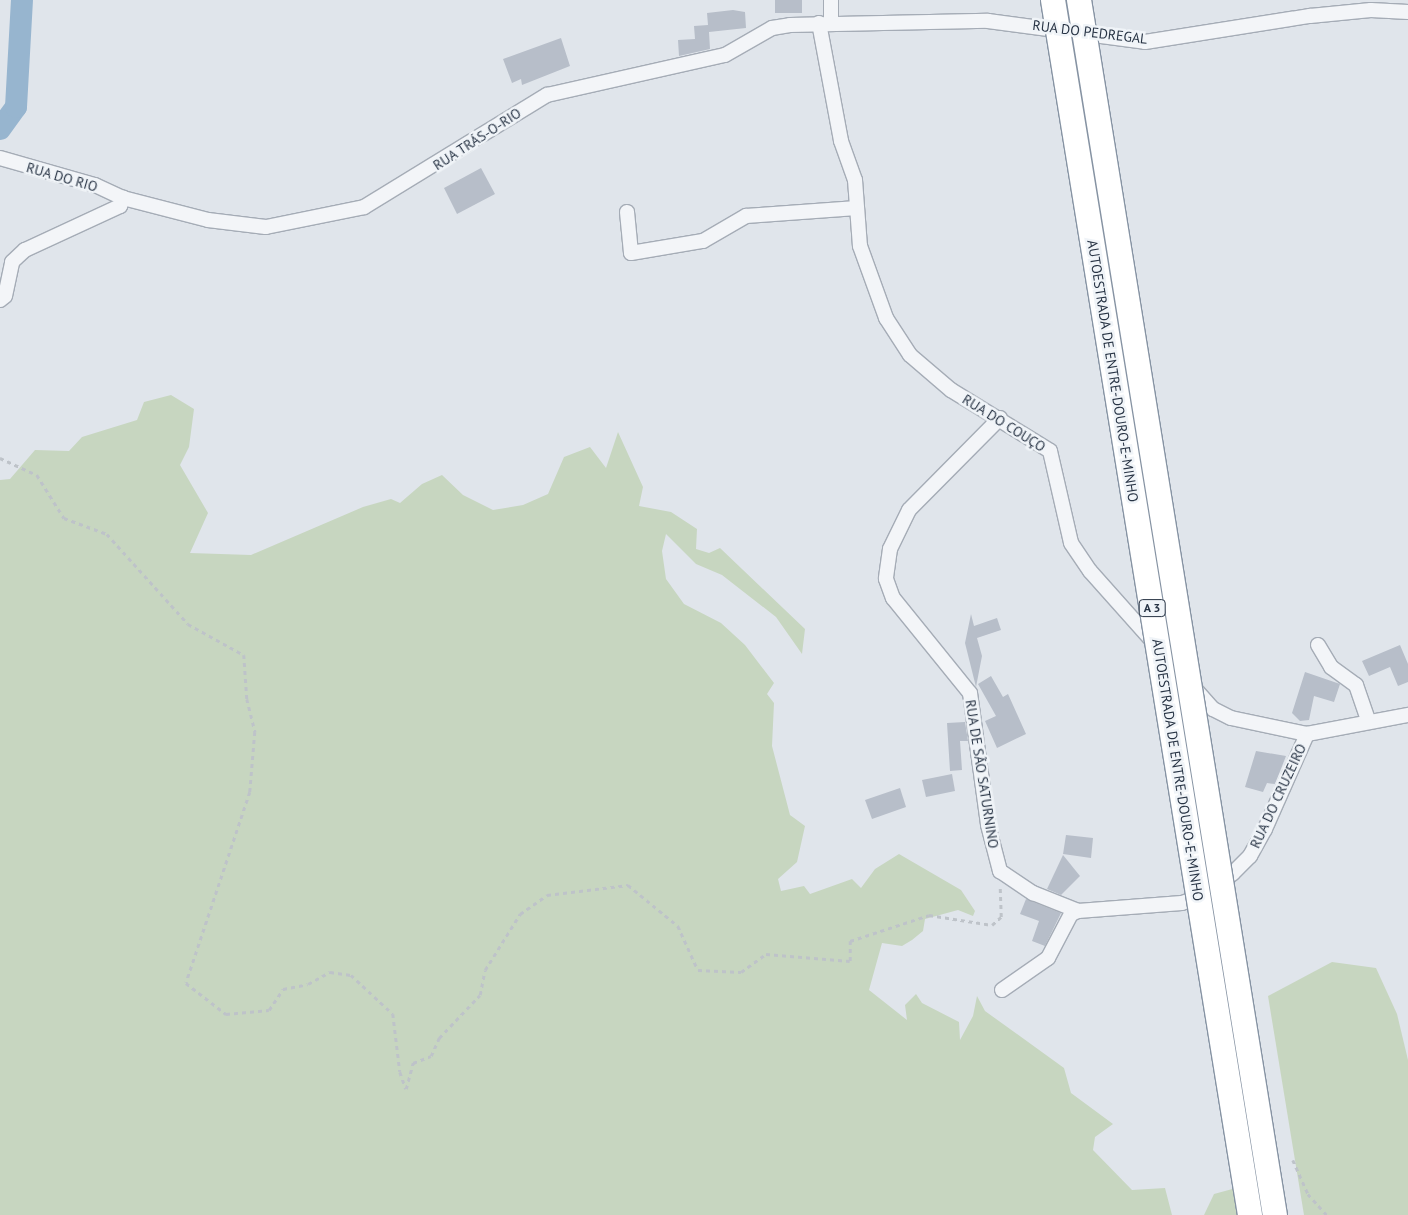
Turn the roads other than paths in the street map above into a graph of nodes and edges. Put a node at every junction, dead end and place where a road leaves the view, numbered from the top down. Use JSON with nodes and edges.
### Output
{"nodes":[{"id":1,"x":831,"y":0,"type":"edge"},
{"id":2,"x":1053,"y":0,"type":"edge"},
{"id":3,"x":1079,"y":0,"type":"edge"},
{"id":4,"x":1408,"y":12,"type":"edge"},
{"id":5,"x":825,"y":23,"type":"junction"},
{"id":6,"x":0,"y":158,"type":"edge"},
{"id":7,"x":124,"y":198,"type":"junction"},
{"id":8,"x":857,"y":208,"type":"junction"},
{"id":9,"x":627,"y":212,"type":"dead end"},
{"id":10,"x":0,"y":300,"type":"edge"},
{"id":11,"x":1000,"y":418,"type":"junction"},
{"id":12,"x":1318,"y":645,"type":"dead end"},
{"id":13,"x":1408,"y":715,"type":"edge"},
{"id":14,"x":1369,"y":722,"type":"junction"},
{"id":15,"x":1307,"y":734,"type":"junction"},
{"id":16,"x":1078,"y":911,"type":"junction"},
{"id":17,"x":1002,"y":990,"type":"dead end"},
{"id":18,"x":1250,"y":1215,"type":"edge"},
{"id":19,"x":1276,"y":1215,"type":"edge"}],
"edges":[{"from":1,"to":5,"type":"street","name":"RUA DO COUÇO"},
{"from":2,"to":18,"type":"highway","name":"AUTOESTRADA DE ENTRE-DOURO-E-MINHO","number":"A 3","bridge":true},
{"from":3,"to":19,"type":"highway","name":"AUTOESTRADA DE ENTRE-DOURO-E-MINHO","number":"A 3","bridge":true},
{"from":4,"to":5,"type":"street","name":"RUA DO PEDREGAL"},
{"from":5,"to":7,"type":"street","name":"RUA TRÁS-O-RIO"},
{"from":5,"to":8,"type":"street","name":"RUA DO COUÇO"},
{"from":6,"to":7,"type":"street","name":"RUA DO RIO"},
{"from":7,"to":10,"type":"street"},
{"from":8,"to":9,"type":"street"},
{"from":8,"to":11,"type":"street","name":"RUA DO COUÇO"},
{"from":11,"to":15,"type":"street","name":"RUA DO COUÇO"},
{"from":11,"to":16,"type":"street","name":"RUA DE SÃO SATURNINO"},
{"from":12,"to":14,"type":"street"},
{"from":13,"to":14,"type":"street"},
{"from":14,"to":15,"type":"street"},
{"from":15,"to":16,"type":"street","name":"RUA DO CRUZEIRO"},
{"from":16,"to":17,"type":"street"}]}
